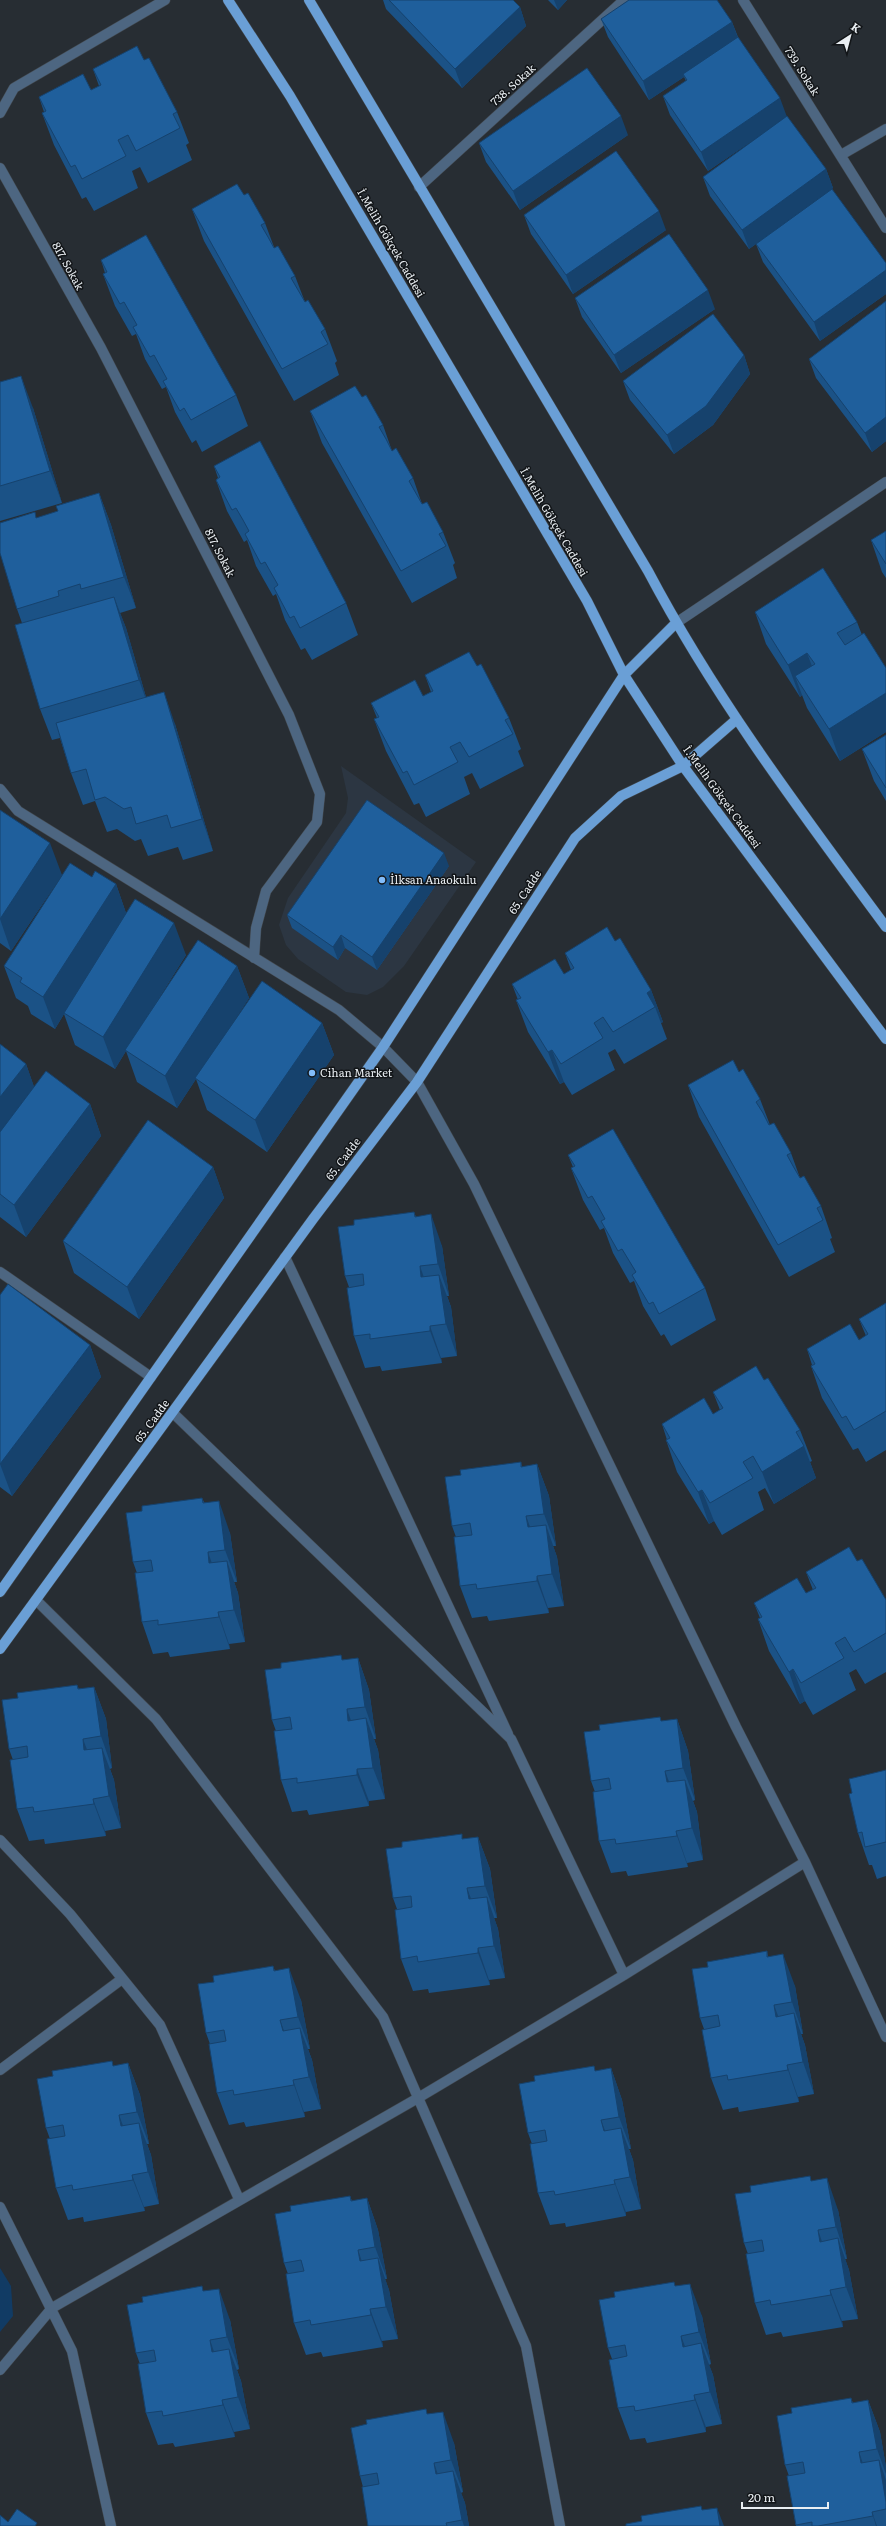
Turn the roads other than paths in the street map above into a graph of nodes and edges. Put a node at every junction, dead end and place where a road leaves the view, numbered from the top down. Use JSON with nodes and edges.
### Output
{"nodes":[{"id":1,"x":165,"y":0,"type":"edge"},
{"id":2,"x":228,"y":0,"type":"edge"},
{"id":3,"x":309,"y":0,"type":"edge"},
{"id":4,"x":624,"y":0,"type":"edge"},
{"id":5,"x":743,"y":0,"type":"edge"},
{"id":6,"x":0,"y":113,"type":"edge"},
{"id":7,"x":886,"y":129,"type":"edge"},
{"id":8,"x":841,"y":155,"type":"junction"},
{"id":9,"x":0,"y":168,"type":"edge"},
{"id":10,"x":419,"y":188,"type":"junction"},
{"id":11,"x":886,"y":228,"type":"edge"},
{"id":12,"x":886,"y":482,"type":"edge"},
{"id":13,"x":676,"y":623,"type":"junction"},
{"id":14,"x":624,"y":675,"type":"junction"},
{"id":15,"x":737,"y":720,"type":"junction"},
{"id":16,"x":683,"y":766,"type":"junction"},
{"id":17,"x":0,"y":789,"type":"edge"},
{"id":18,"x":886,"y":927,"type":"edge"},
{"id":19,"x":254,"y":958,"type":"junction"},
{"id":20,"x":886,"y":1039,"type":"edge"},
{"id":21,"x":383,"y":1047,"type":"junction"},
{"id":22,"x":417,"y":1082,"type":"junction"},
{"id":23,"x":285,"y":1257,"type":"junction"},
{"id":24,"x":0,"y":1272,"type":"edge"},
{"id":25,"x":151,"y":1377,"type":"junction"},
{"id":26,"x":173,"y":1412,"type":"junction"},
{"id":27,"x":0,"y":1592,"type":"edge"},
{"id":28,"x":36,"y":1600,"type":"junction"},
{"id":29,"x":0,"y":1649,"type":"edge"},
{"id":30,"x":511,"y":1739,"type":"junction"},
{"id":31,"x":0,"y":1840,"type":"edge"},
{"id":32,"x":805,"y":1862,"type":"junction"},
{"id":33,"x":624,"y":1975,"type":"junction"},
{"id":34,"x":122,"y":1979,"type":"junction"},
{"id":35,"x":886,"y":2037,"type":"edge"},
{"id":36,"x":0,"y":2070,"type":"edge"},
{"id":37,"x":418,"y":2098,"type":"junction"},
{"id":38,"x":239,"y":2199,"type":"junction"},
{"id":39,"x":0,"y":2207,"type":"edge"},
{"id":40,"x":52,"y":2308,"type":"junction"},
{"id":41,"x":0,"y":2370,"type":"edge"},
{"id":42,"x":111,"y":2526,"type":"edge"},
{"id":43,"x":560,"y":2526,"type":"edge"}],
"edges":[{"from":1,"to":6,"type":"street"},
{"from":2,"to":14,"type":"main road","name":"İ.Melih Gökçek Caddesi"},
{"from":3,"to":10,"type":"main road"},
{"from":4,"to":10,"type":"street","name":"738. Sokak"},
{"from":5,"to":8,"type":"street","name":"739. Sokak"},
{"from":7,"to":8,"type":"street"},
{"from":8,"to":11,"type":"street","name":"739. Sokak"},
{"from":9,"to":19,"type":"street","name":"817. Sokak"},
{"from":10,"to":13,"type":"main road"},
{"from":12,"to":13,"type":"street"},
{"from":13,"to":14,"type":"main road"},
{"from":13,"to":15,"type":"main road"},
{"from":14,"to":16,"type":"main road","name":"İ.Melih Gökçek Caddesi"},
{"from":14,"to":21,"type":"main road"},
{"from":15,"to":16,"type":"main road","name":"65. Cadde"},
{"from":15,"to":18,"type":"main road"},
{"from":16,"to":20,"type":"main road","name":"İ.Melih Gökçek Caddesi"},
{"from":16,"to":22,"type":"main road","name":"65. Cadde"},
{"from":17,"to":19,"type":"street"},
{"from":19,"to":21,"type":"street"},
{"from":21,"to":22,"type":"street"},
{"from":21,"to":25,"type":"main road"},
{"from":22,"to":23,"type":"main road","name":"65. Cadde"},
{"from":22,"to":32,"type":"street"},
{"from":23,"to":26,"type":"main road","name":"65. Cadde"},
{"from":23,"to":30,"type":"street"},
{"from":24,"to":25,"type":"street"},
{"from":25,"to":27,"type":"main road"},
{"from":26,"to":28,"type":"main road","name":"65. Cadde"},
{"from":26,"to":30,"type":"street"},
{"from":28,"to":29,"type":"main road","name":"65. Cadde"},
{"from":28,"to":37,"type":"street"},
{"from":30,"to":33,"type":"street"},
{"from":31,"to":34,"type":"street"},
{"from":32,"to":33,"type":"street"},
{"from":32,"to":35,"type":"street"},
{"from":33,"to":37,"type":"street"},
{"from":34,"to":36,"type":"street"},
{"from":34,"to":38,"type":"street"},
{"from":37,"to":38,"type":"street"},
{"from":37,"to":43,"type":"street"},
{"from":38,"to":40,"type":"street"},
{"from":39,"to":40,"type":"street"},
{"from":40,"to":41,"type":"street"},
{"from":40,"to":42,"type":"street"}]}
